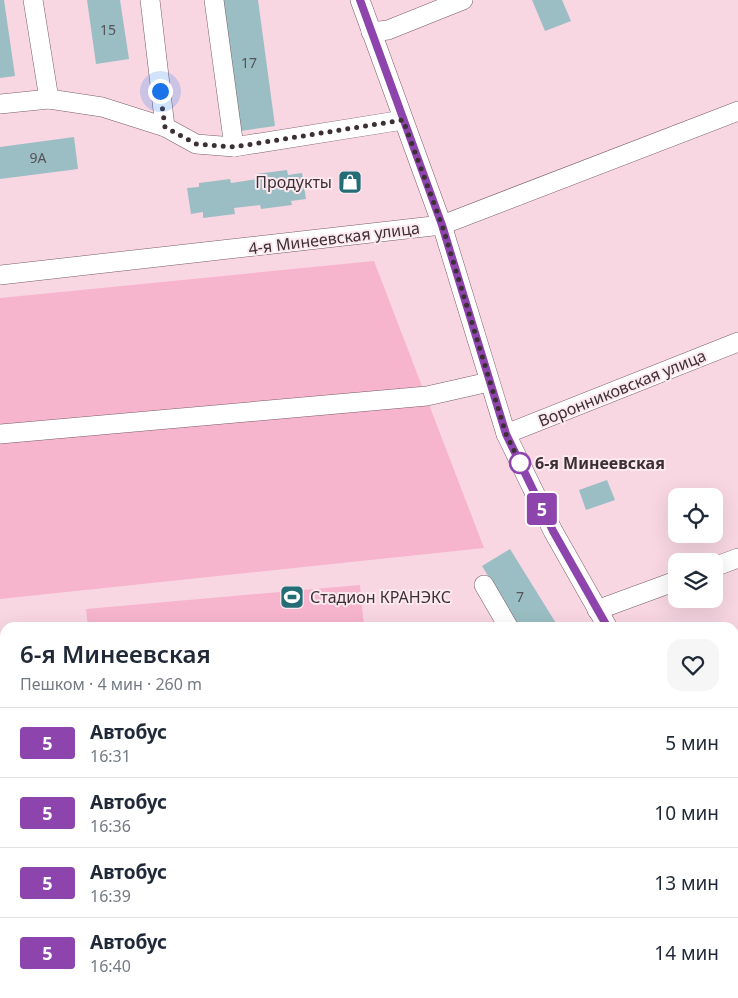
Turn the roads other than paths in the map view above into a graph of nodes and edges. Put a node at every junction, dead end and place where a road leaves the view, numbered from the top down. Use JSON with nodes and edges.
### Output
{"nodes":[{"id":1,"x":33,"y":0,"type":"edge"},
{"id":2,"x":150,"y":0,"type":"edge"},
{"id":3,"x":214,"y":0,"type":"edge"},
{"id":4,"x":360,"y":0,"type":"edge"},
{"id":5,"x":463,"y":0,"type":"edge"},
{"id":6,"x":371,"y":32,"type":"junction"},
{"id":7,"x":49,"y":98,"type":"junction"},
{"id":8,"x":0,"y":104,"type":"edge"},
{"id":9,"x":738,"y":111,"type":"edge"},
{"id":10,"x":403,"y":120,"type":"junction"},
{"id":11,"x":165,"y":127,"type":"junction"},
{"id":12,"x":234,"y":147,"type":"junction"},
{"id":13,"x":442,"y":225,"type":"junction"},
{"id":14,"x":0,"y":275,"type":"edge"},
{"id":15,"x":738,"y":342,"type":"edge"},
{"id":16,"x":489,"y":382,"type":"junction"},
{"id":17,"x":0,"y":434,"type":"edge"},
{"id":18,"x":506,"y":434,"type":"junction"},
{"id":19,"x":738,"y":558,"type":"edge"},
{"id":20,"x":723,"y":564,"type":"edge"},
{"id":21,"x":668,"y":584,"type":"edge"},
{"id":22,"x":484,"y":585,"type":"dead end"},
{"id":23,"x":597,"y":610,"type":"junction"},
{"id":24,"x":505,"y":622,"type":"edge"},
{"id":25,"x":604,"y":622,"type":"edge"}],
"edges":[{"from":1,"to":7,"type":"street"},
{"from":2,"to":11,"type":"street"},
{"from":3,"to":12,"type":"street"},
{"from":4,"to":6,"type":"street"},
{"from":5,"to":6,"type":"street"},
{"from":6,"to":10,"type":"street"},
{"from":7,"to":8,"type":"street"},
{"from":7,"to":11,"type":"street"},
{"from":9,"to":13,"type":"street","name":"4-я Минеевская улица"},
{"from":10,"to":12,"type":"street"},
{"from":10,"to":13,"type":"street"},
{"from":11,"to":12,"type":"street"},
{"from":13,"to":14,"type":"street","name":"4-я Минеевская улица"},
{"from":13,"to":16,"type":"street"},
{"from":15,"to":18,"type":"street","name":"Воронниковская улица"},
{"from":16,"to":17,"type":"street"},
{"from":16,"to":18,"type":"street"},
{"from":18,"to":23,"type":"street"},
{"from":19,"to":20,"type":"street"},
{"from":21,"to":23,"type":"street"},
{"from":22,"to":24,"type":"street"},
{"from":23,"to":25,"type":"street"}]}
